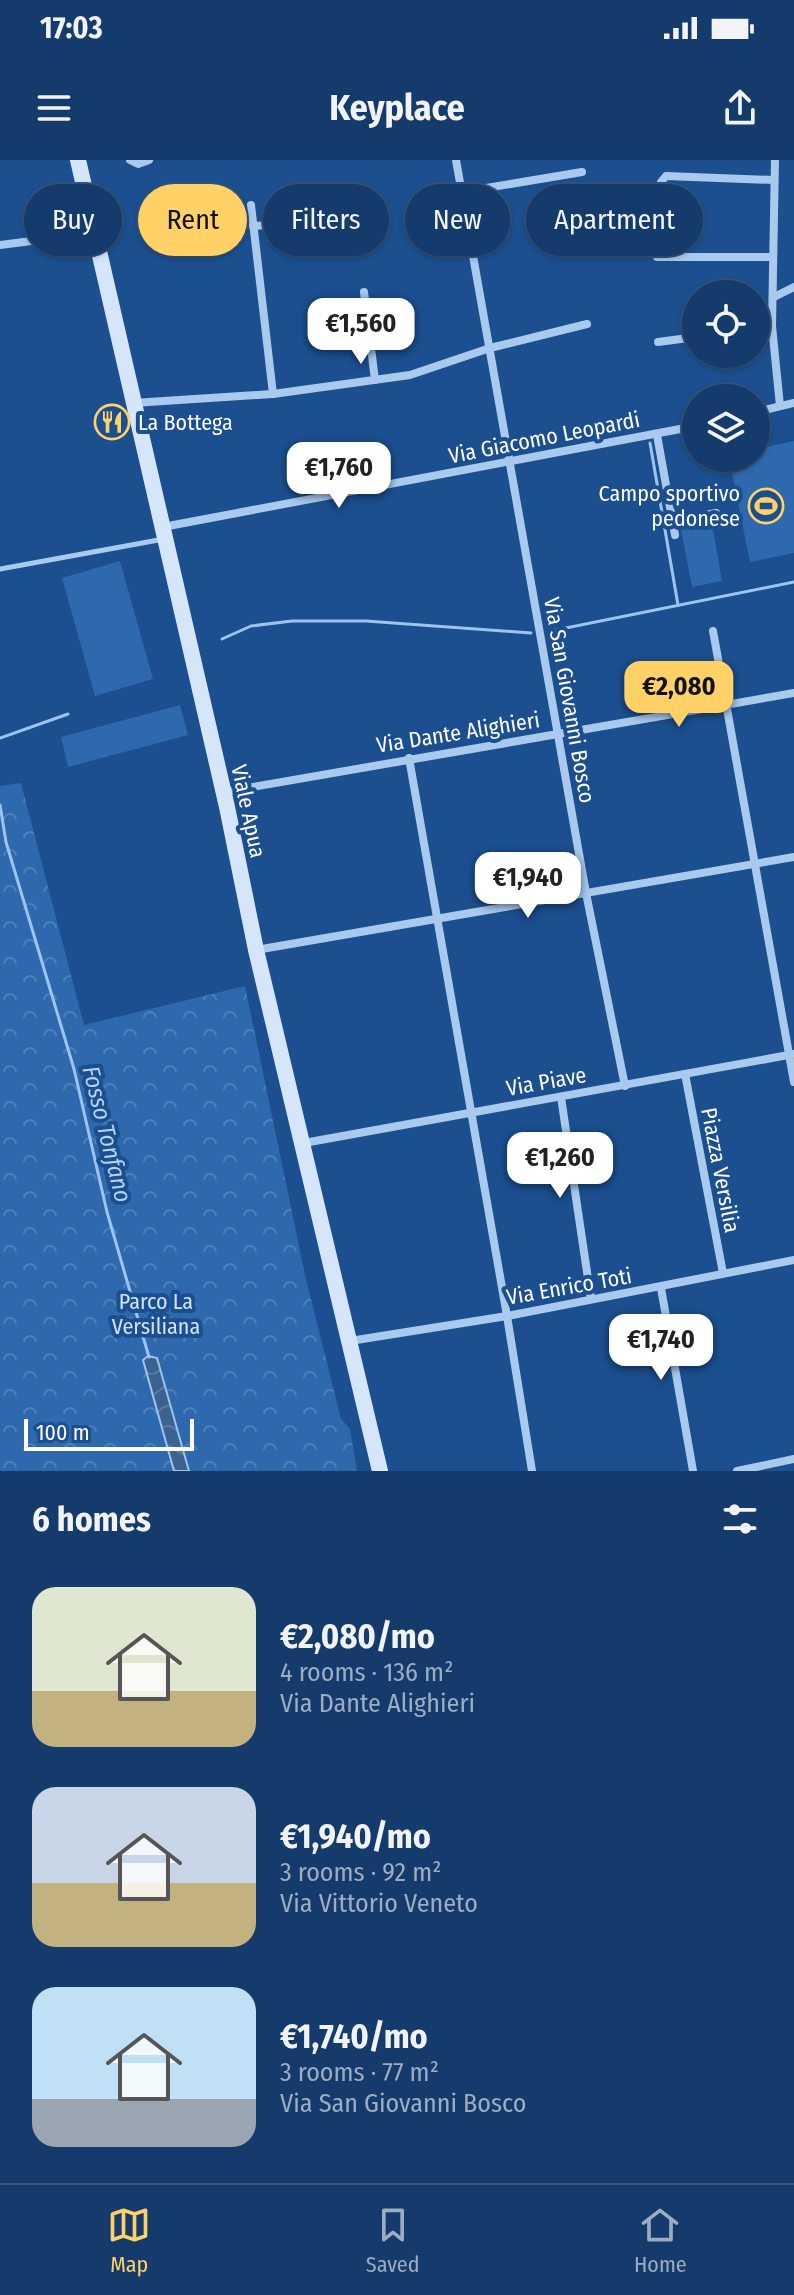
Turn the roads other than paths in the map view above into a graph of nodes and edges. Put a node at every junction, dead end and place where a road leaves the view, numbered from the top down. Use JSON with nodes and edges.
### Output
{"nodes":[{"id":1,"x":78,"y":160,"type":"edge"},
{"id":2,"x":130,"y":160,"type":"edge"},
{"id":3,"x":149,"y":160,"type":"edge"},
{"id":4,"x":456,"y":160,"type":"edge"},
{"id":5,"x":775,"y":160,"type":"edge"},
{"id":6,"x":582,"y":172,"type":"dead end"},
{"id":7,"x":774,"y":180,"type":"junction"},
{"id":8,"x":84,"y":184,"type":"edge"},
{"id":9,"x":460,"y":184,"type":"edge"},
{"id":10,"x":510,"y":184,"type":"edge"},
{"id":11,"x":251,"y":205,"type":"dead end"},
{"id":12,"x":263,"y":225,"type":"edge"},
{"id":13,"x":253,"y":226,"type":"junction"},
{"id":14,"x":24,"y":242,"type":"edge"},
{"id":15,"x":0,"y":245,"type":"edge"},
{"id":16,"x":100,"y":256,"type":"edge"},
{"id":17,"x":473,"y":256,"type":"edge"},
{"id":18,"x":773,"y":257,"type":"junction"},
{"id":19,"x":794,"y":287,"type":"edge"},
{"id":20,"x":364,"y":292,"type":"dead end"},
{"id":21,"x":774,"y":297,"type":"junction"},
{"id":22,"x":587,"y":324,"type":"dead end"},
{"id":23,"x":772,"y":326,"type":"joint"},
{"id":24,"x":682,"y":339,"type":"edge"},
{"id":25,"x":658,"y":342,"type":"dead end"},
{"id":26,"x":490,"y":348,"type":"junction"},
{"id":27,"x":375,"y":380,"type":"junction"},
{"id":28,"x":273,"y":394,"type":"junction"},
{"id":29,"x":133,"y":403,"type":"junction"},
{"id":30,"x":794,"y":403,"type":"edge"},
{"id":31,"x":780,"y":406,"type":"junction"},
{"id":32,"x":770,"y":408,"type":"edge"},
{"id":33,"x":682,"y":429,"type":"edge"},
{"id":34,"x":657,"y":435,"type":"junction"},
{"id":35,"x":509,"y":462,"type":"junction"},
{"id":36,"x":716,"y":513,"type":"dead end"},
{"id":37,"x":673,"y":521,"type":"junction"},
{"id":38,"x":163,"y":533,"type":"junction"},
{"id":39,"x":675,"y":535,"type":"dead end"},
{"id":40,"x":0,"y":569,"type":"edge"},
{"id":41,"x":713,"y":631,"type":"dead end"},
{"id":42,"x":794,"y":693,"type":"edge"},
{"id":43,"x":725,"y":705,"type":"junction"},
{"id":44,"x":558,"y":734,"type":"junction"},
{"id":45,"x":409,"y":758,"type":"junction"},
{"id":46,"x":223,"y":792,"type":"junction"},
{"id":47,"x":794,"y":857,"type":"edge"},
{"id":48,"x":754,"y":863,"type":"junction"},
{"id":49,"x":586,"y":893,"type":"junction"},
{"id":50,"x":438,"y":919,"type":"junction"},
{"id":51,"x":256,"y":950,"type":"junction"},
{"id":52,"x":792,"y":1054,"type":"edge"},
{"id":53,"x":685,"y":1074,"type":"junction"},
{"id":54,"x":794,"y":1082,"type":"edge"},
{"id":55,"x":625,"y":1086,"type":"junction"},
{"id":56,"x":561,"y":1097,"type":"junction"},
{"id":57,"x":470,"y":1113,"type":"junction"},
{"id":58,"x":304,"y":1143,"type":"junction"},
{"id":59,"x":794,"y":1260,"type":"edge"},
{"id":60,"x":723,"y":1273,"type":"junction"},
{"id":61,"x":661,"y":1288,"type":"junction"},
{"id":62,"x":591,"y":1299,"type":"junction"},
{"id":63,"x":507,"y":1316,"type":"junction"},
{"id":64,"x":350,"y":1341,"type":"junction"},
{"id":65,"x":794,"y":1459,"type":"edge"},
{"id":66,"x":380,"y":1471,"type":"edge"},
{"id":67,"x":532,"y":1471,"type":"edge"},
{"id":68,"x":693,"y":1471,"type":"edge"},
{"id":69,"x":737,"y":1471,"type":"edge"}],
"edges":[{"from":1,"to":8,"type":"street","name":"Viale Apua"},
{"from":2,"to":3,"type":"street"},
{"from":4,"to":9,"type":"street","name":"Via San Giovanni Bosco"},
{"from":5,"to":7,"type":"street"},
{"from":6,"to":10,"type":"street"},
{"from":7,"to":18,"type":"street"},
{"from":7,"to":18,"type":"street"},
{"from":11,"to":13,"type":"street"},
{"from":12,"to":13,"type":"street"},
{"from":13,"to":28,"type":"street"},
{"from":14,"to":15,"type":"street"},
{"from":16,"to":29,"type":"street","name":"Viale Apua"},
{"from":17,"to":26,"type":"street","name":"Via San Giovanni Bosco"},
{"from":18,"to":21,"type":"street"},
{"from":19,"to":21,"type":"street"},
{"from":20,"to":27,"type":"street"},
{"from":21,"to":23,"type":"street"},
{"from":22,"to":26,"type":"street"},
{"from":23,"to":31,"type":"street"},
{"from":24,"to":25,"type":"street"},
{"from":26,"to":27,"type":"street"},
{"from":26,"to":35,"type":"street","name":"Via San Giovanni Bosco"},
{"from":27,"to":28,"type":"street"},
{"from":28,"to":29,"type":"street"},
{"from":29,"to":38,"type":"street","name":"Viale Apua"},
{"from":30,"to":31,"type":"street"},
{"from":31,"to":32,"type":"street"},
{"from":33,"to":34,"type":"street","name":"Via Giacomo Leopardi"},
{"from":34,"to":35,"type":"street","name":"Via Giacomo Leopardi"},
{"from":34,"to":37,"type":"street"},
{"from":35,"to":38,"type":"street","name":"Via Giacomo Leopardi"},
{"from":35,"to":44,"type":"street","name":"Via San Giovanni Bosco"},
{"from":36,"to":37,"type":"street"},
{"from":37,"to":39,"type":"street"},
{"from":38,"to":40,"type":"lane"},
{"from":38,"to":46,"type":"street","name":"Viale Apua"},
{"from":41,"to":43,"type":"street"},
{"from":42,"to":43,"type":"street","name":"Via Dante Alighieri"},
{"from":43,"to":44,"type":"street","name":"Via Dante Alighieri"},
{"from":43,"to":48,"type":"street"},
{"from":44,"to":45,"type":"street","name":"Via Dante Alighieri"},
{"from":44,"to":49,"type":"street","name":"Via San Giovanni Bosco"},
{"from":45,"to":46,"type":"street","name":"Via Dante Alighieri"},
{"from":45,"to":50,"type":"street"},
{"from":46,"to":51,"type":"street","name":"Viale Apua"},
{"from":47,"to":48,"type":"street"},
{"from":48,"to":49,"type":"street"},
{"from":48,"to":52,"type":"street"},
{"from":49,"to":50,"type":"street"},
{"from":49,"to":55,"type":"street","name":"Via San Giovanni Bosco"},
{"from":50,"to":51,"type":"street"},
{"from":50,"to":57,"type":"street"},
{"from":51,"to":58,"type":"street","name":"Viale Apua"},
{"from":52,"to":53,"type":"street","name":"Via Piave"},
{"from":52,"to":54,"type":"street"},
{"from":53,"to":55,"type":"street","name":"Via Piave"},
{"from":53,"to":60,"type":"street","name":"Piazza Versilia"},
{"from":55,"to":56,"type":"street","name":"Via Piave"},
{"from":56,"to":57,"type":"street","name":"Via Piave"},
{"from":56,"to":62,"type":"street"},
{"from":57,"to":58,"type":"street","name":"Via Piave"},
{"from":57,"to":63,"type":"street"},
{"from":58,"to":64,"type":"street","name":"Viale Apua"},
{"from":59,"to":60,"type":"street","name":"Via Enrico Toti"},
{"from":60,"to":61,"type":"street","name":"Via Enrico Toti"},
{"from":61,"to":62,"type":"street","name":"Via Enrico Toti"},
{"from":61,"to":68,"type":"street"},
{"from":62,"to":63,"type":"street","name":"Via Enrico Toti"},
{"from":63,"to":64,"type":"street","name":"Via Enrico Toti"},
{"from":63,"to":67,"type":"street"},
{"from":64,"to":66,"type":"street","name":"Viale Apua"},
{"from":65,"to":69,"type":"street"}]}
